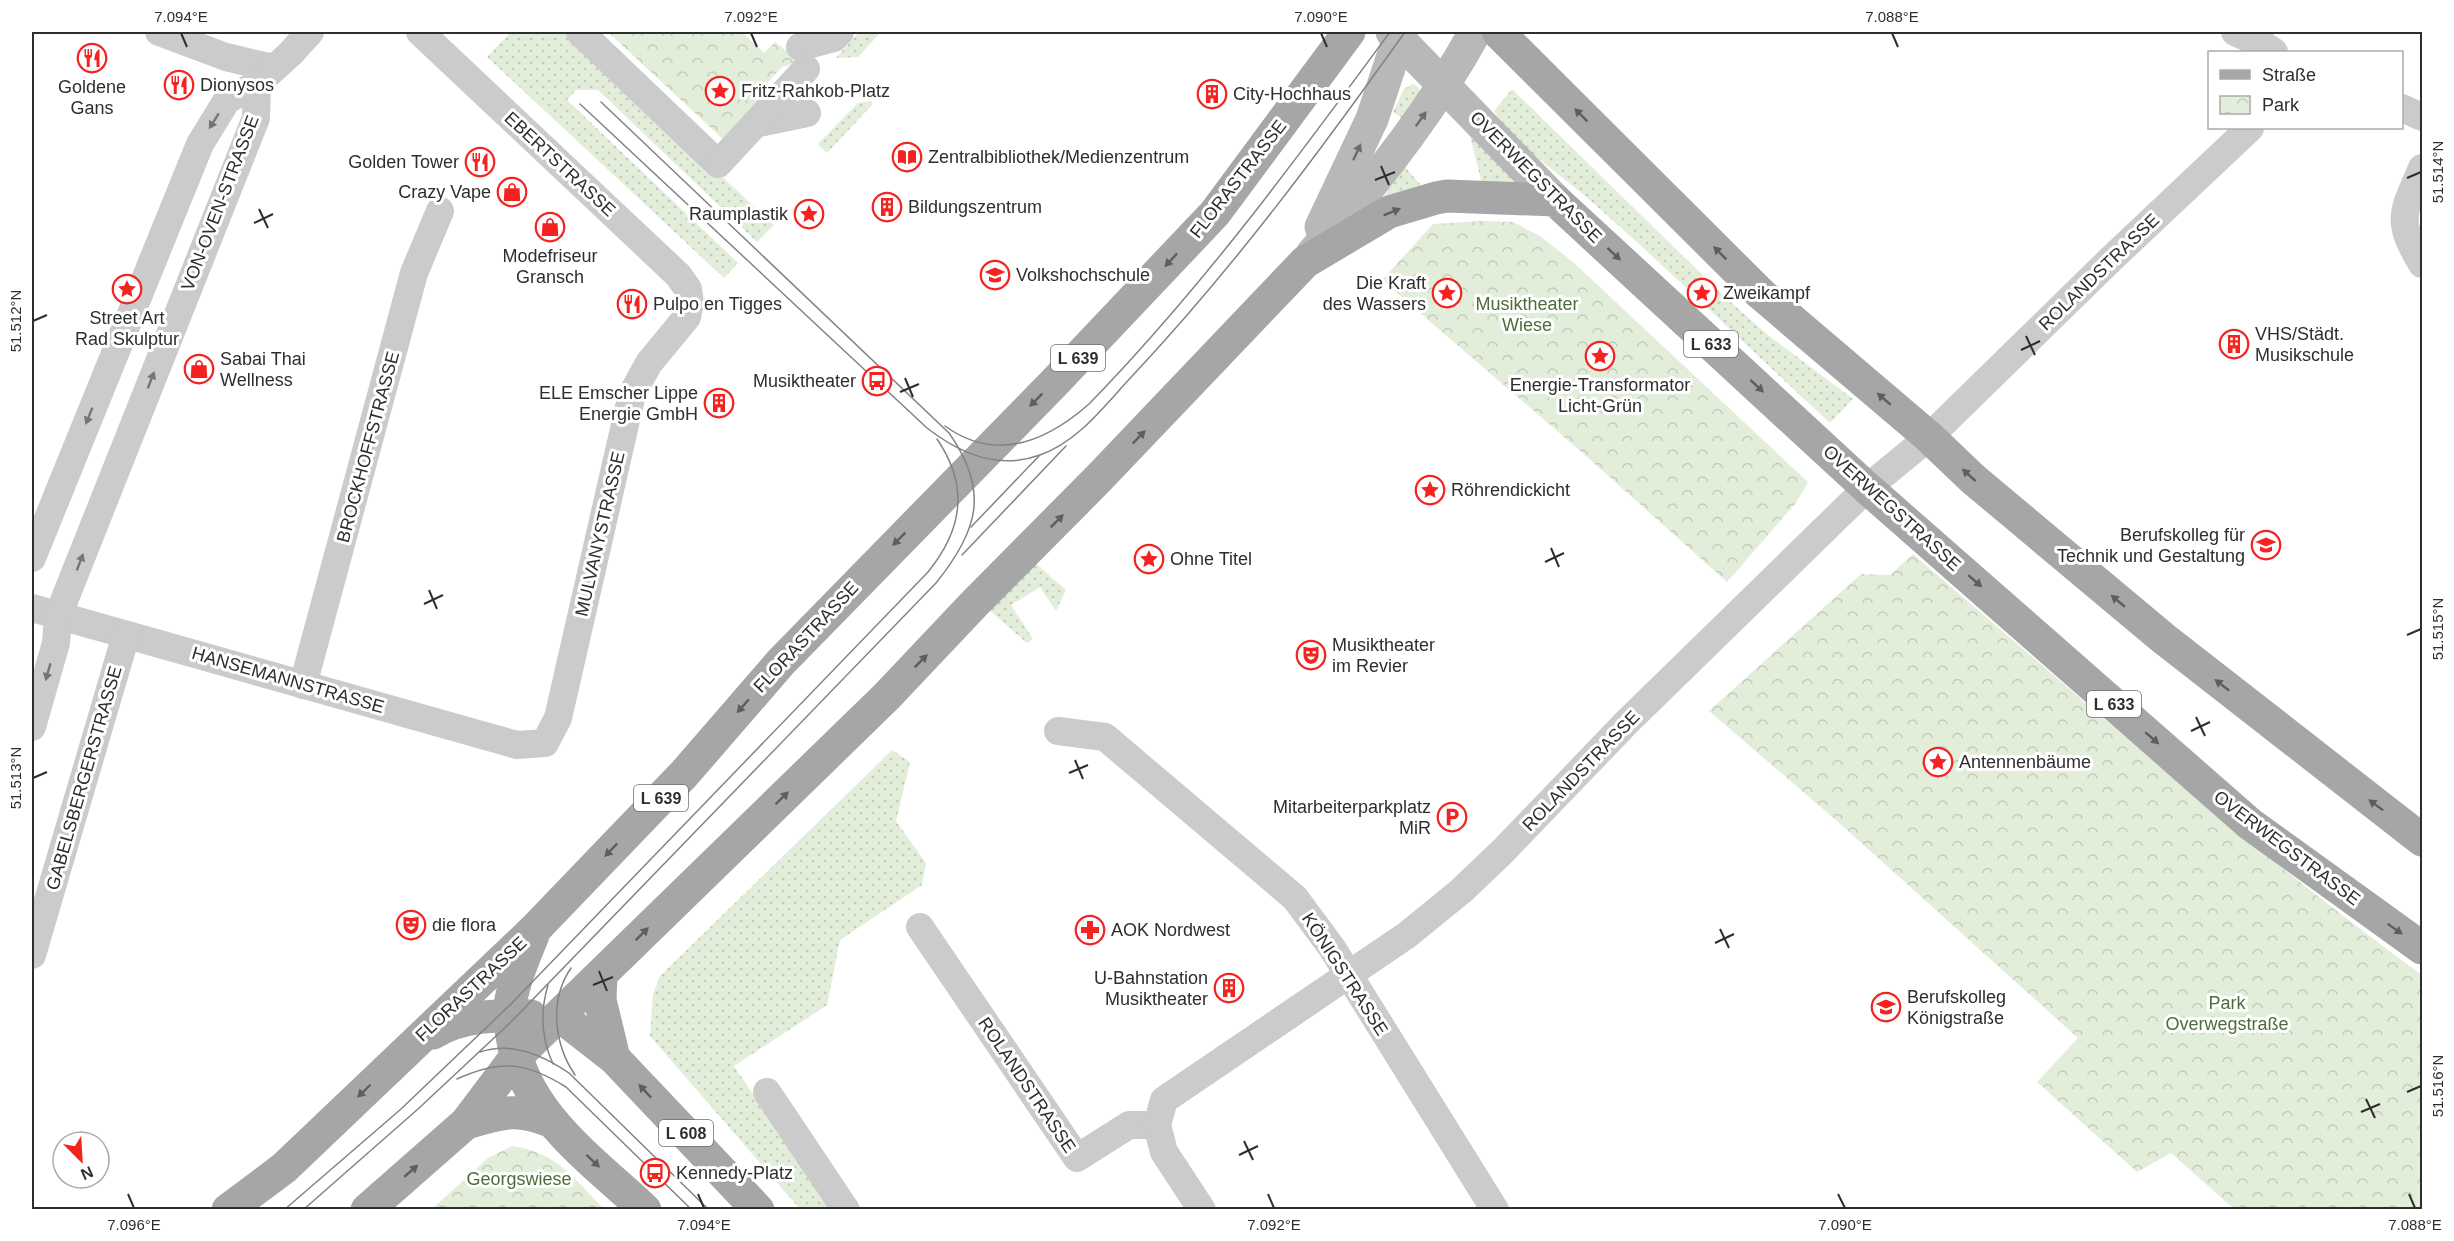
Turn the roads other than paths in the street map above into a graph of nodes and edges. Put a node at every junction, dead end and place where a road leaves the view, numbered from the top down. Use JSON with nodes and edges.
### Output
{"nodes":[{"id":1,"x":159,"y":32,"type":"edge"},
{"id":2,"x":310,"y":32,"type":"edge"},
{"id":3,"x":420,"y":32,"type":"edge"},
{"id":4,"x":580,"y":32,"type":"edge"},
{"id":5,"x":840,"y":32,"type":"edge"},
{"id":6,"x":1349,"y":32,"type":"edge"},
{"id":7,"x":1475,"y":32,"type":"edge"},
{"id":8,"x":1498,"y":32,"type":"edge"},
{"id":9,"x":2235,"y":32,"type":"edge"},
{"id":10,"x":1398,"y":34,"type":"edge"},
{"id":11,"x":2272,"y":51,"type":"edge"},
{"id":12,"x":265,"y":76,"type":"junction"},
{"id":13,"x":1444,"y":85,"type":"junction"},
{"id":14,"x":2403,"y":108,"type":"edge"},
{"id":15,"x":807,"y":112,"type":"dead end"},
{"id":16,"x":2422,"y":117,"type":"edge"},
{"id":17,"x":755,"y":124,"type":"junction"},
{"id":18,"x":2249,"y":129,"type":"edge"},
{"id":19,"x":2422,"y":168,"type":"edge"},
{"id":20,"x":1555,"y":200,"type":"junction"},
{"id":21,"x":440,"y":211,"type":"dead end"},
{"id":22,"x":1305,"y":262,"type":"junction"},
{"id":23,"x":2422,"y":264,"type":"edge"},
{"id":24,"x":690,"y":303,"type":"joint"},
{"id":25,"x":1929,"y":437,"type":"junction"},
{"id":26,"x":1867,"y":488,"type":"junction"},
{"id":27,"x":32,"y":558,"type":"edge"},
{"id":28,"x":45,"y":612,"type":"edge"},
{"id":29,"x":126,"y":635,"type":"junction"},
{"id":30,"x":303,"y":685,"type":"junction"},
{"id":31,"x":32,"y":727,"type":"edge"},
{"id":32,"x":1058,"y":731,"type":"dead end"},
{"id":33,"x":545,"y":743,"type":"joint"},
{"id":34,"x":2422,"y":840,"type":"edge"},
{"id":35,"x":920,"y":927,"type":"dead end"},
{"id":36,"x":536,"y":928,"type":"junction"},
{"id":37,"x":2422,"y":948,"type":"edge"},
{"id":38,"x":32,"y":949,"type":"edge"},
{"id":39,"x":601,"y":975,"type":"junction"},
{"id":40,"x":1348,"y":975,"type":"junction"},
{"id":41,"x":509,"y":1015,"type":"junction"},
{"id":42,"x":560,"y":1016,"type":"junction"},
{"id":43,"x":406,"y":1050,"type":"junction"},
{"id":44,"x":515,"y":1058,"type":"junction"},
{"id":45,"x":614,"y":1058,"type":"junction"},
{"id":46,"x":767,"y":1092,"type":"dead end"},
{"id":47,"x":550,"y":1121,"type":"junction"},
{"id":48,"x":466,"y":1123,"type":"junction"},
{"id":49,"x":1157,"y":1125,"type":"junction"},
{"id":50,"x":228,"y":1209,"type":"edge"},
{"id":51,"x":367,"y":1209,"type":"edge"},
{"id":52,"x":645,"y":1209,"type":"edge"},
{"id":53,"x":758,"y":1209,"type":"edge"},
{"id":54,"x":846,"y":1209,"type":"edge"},
{"id":55,"x":1202,"y":1209,"type":"edge"},
{"id":56,"x":1495,"y":1209,"type":"edge"}],
"edges":[{"from":1,"to":12,"type":"street"},
{"from":2,"to":12,"type":"street"},
{"from":3,"to":24,"type":"street","name":"EBERTSTRASSE"},
{"from":4,"to":17,"type":"street"},
{"from":5,"to":17,"type":"street"},
{"from":6,"to":36,"type":"main road","name":"FLORASTRASSE","number":"L 639","one_way":true},
{"from":7,"to":13,"type":"main road"},
{"from":25,"to":8,"type":"main road","one_way":true},
{"from":9,"to":11,"type":"street"},
{"from":10,"to":13,"type":"main road","name":"OVERWEGSTRASSE","number":"L 633"},
{"from":22,"to":10,"type":"main road","one_way":true},
{"from":12,"to":27,"type":"street","name":"VON-OVEN-STRASSE","one_way":true},
{"from":28,"to":12,"type":"street","name":"VON-OVEN-STRASSE","one_way":true},
{"from":13,"to":20,"type":"main road","name":"OVERWEGSTRASSE","number":"L 633"},
{"from":22,"to":13,"type":"main road","one_way":true},
{"from":14,"to":16,"type":"street"},
{"from":15,"to":17,"type":"street"},
{"from":18,"to":25,"type":"street","name":"ROLANDSTRASSE"},
{"from":19,"to":23,"type":"street"},
{"from":22,"to":20,"type":"main road","one_way":true},
{"from":20,"to":26,"type":"main road","name":"OVERWEGSTRASSE","number":"L 633","one_way":true},
{"from":21,"to":30,"type":"street","name":"BROCKHOFFSTRASSE"},
{"from":39,"to":22,"type":"main road","one_way":true},
{"from":24,"to":33,"type":"street","name":"MULVANYSTRASSE"},
{"from":25,"to":26,"type":"street","name":"ROLANDSTRASSE"},
{"from":34,"to":25,"type":"main road","one_way":true},
{"from":26,"to":37,"type":"main road","name":"OVERWEGSTRASSE","number":"L 633","one_way":true},
{"from":26,"to":40,"type":"street","name":"ROLANDSTRASSE"},
{"from":28,"to":29,"type":"street","name":"HANSEMANNSTRASSE"},
{"from":28,"to":31,"type":"street","one_way":true},
{"from":29,"to":30,"type":"street","name":"HANSEMANNSTRASSE"},
{"from":29,"to":38,"type":"street","name":"GABELSBERGERSTRASSE"},
{"from":30,"to":33,"type":"street","name":"HANSEMANNSTRASSE"},
{"from":32,"to":40,"type":"street","name":"KÖNIGSTRASSE"},
{"from":35,"to":49,"type":"street","name":"ROLANDSTRASSE"},
{"from":36,"to":41,"type":"main road"},
{"from":36,"to":43,"type":"main road","name":"FLORASTRASSE","number":"L 639"},
{"from":39,"to":42,"type":"main road"},
{"from":39,"to":45,"type":"main road"},
{"from":40,"to":49,"type":"street","name":"ROLANDSTRASSE"},
{"from":40,"to":56,"type":"street","name":"KÖNIGSTRASSE"},
{"from":41,"to":42,"type":"main road"},
{"from":41,"to":43,"type":"main road"},
{"from":41,"to":44,"type":"main road"},
{"from":42,"to":44,"type":"main road"},
{"from":42,"to":45,"type":"main road","number":"L 608"},
{"from":43,"to":50,"type":"main road","name":"FLORASTRASSE","number":"L 639","one_way":true},
{"from":44,"to":47,"type":"main road"},
{"from":44,"to":48,"type":"main road"},
{"from":53,"to":45,"type":"main road","number":"L 608","one_way":true},
{"from":46,"to":54,"type":"street"},
{"from":47,"to":48,"type":"main road"},
{"from":47,"to":52,"type":"main road","one_way":true},
{"from":51,"to":48,"type":"main road","one_way":true},
{"from":49,"to":55,"type":"street"}]}
